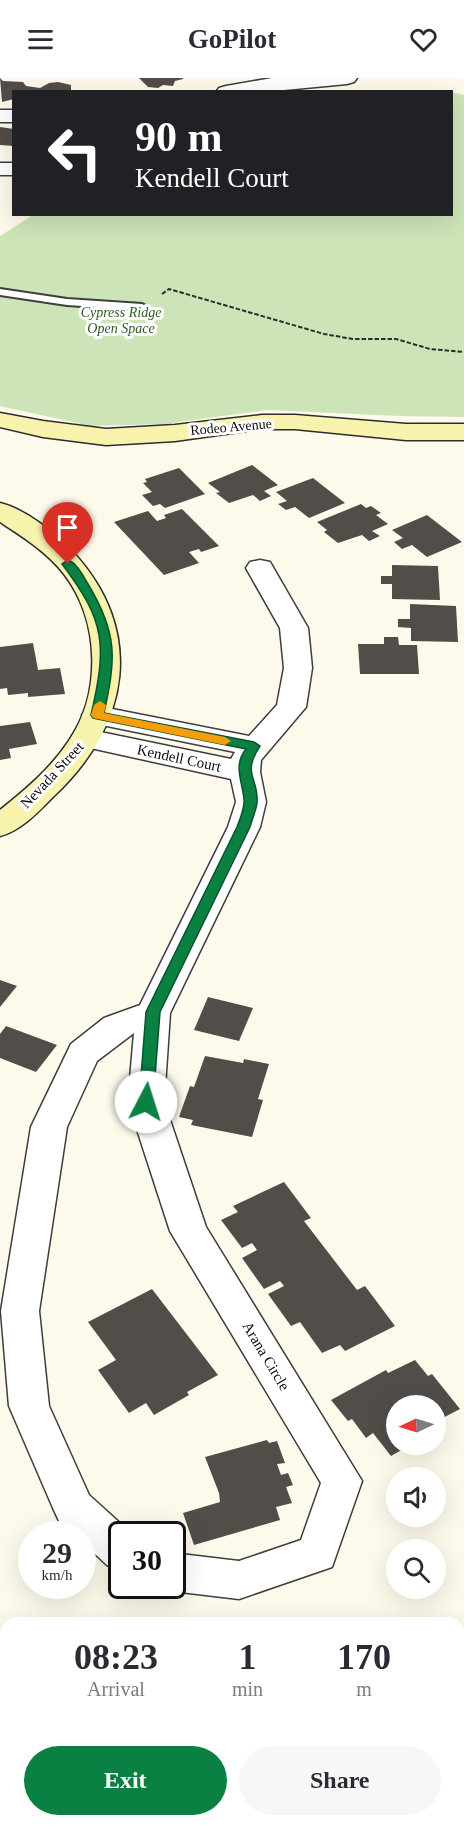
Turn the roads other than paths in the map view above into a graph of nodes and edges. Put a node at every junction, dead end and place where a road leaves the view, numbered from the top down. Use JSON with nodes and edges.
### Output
{"nodes":[{"id":1,"x":347,"y":78,"type":"edge"},
{"id":2,"x":236,"y":90,"type":"edge"},
{"id":3,"x":0,"y":292,"type":"edge"},
{"id":4,"x":142,"y":308,"type":"road end"},
{"id":5,"x":0,"y":420,"type":"edge"},
{"id":6,"x":464,"y":432,"type":"edge"},
{"id":7,"x":0,"y":511,"type":"edge"},
{"id":8,"x":260,"y":568,"type":"dead end"},
{"id":9,"x":92,"y":727,"type":"junction"},
{"id":10,"x":249,"y":759,"type":"junction"},
{"id":11,"x":0,"y":826,"type":"edge"},
{"id":12,"x":153,"y":1012,"type":"junction"},
{"id":13,"x":108,"y":1539,"type":"edge"},
{"id":14,"x":186,"y":1574,"type":"edge"}],
"edges":[{"from":1,"to":2,"type":"street"},
{"from":3,"to":4,"type":"lane"},
{"from":5,"to":6,"type":"street","name":"Rodeo Avenue"},
{"from":7,"to":9,"type":"street","name":"Nevada Street"},
{"from":8,"to":10,"type":"street"},
{"from":9,"to":10,"type":"street","name":"Kendell Court"},
{"from":9,"to":11,"type":"street","name":"Nevada Street"},
{"from":10,"to":12,"type":"street","name":"Arana Circle"},
{"from":12,"to":13,"type":"street"},
{"from":12,"to":14,"type":"street","name":"Arana Circle"}]}
